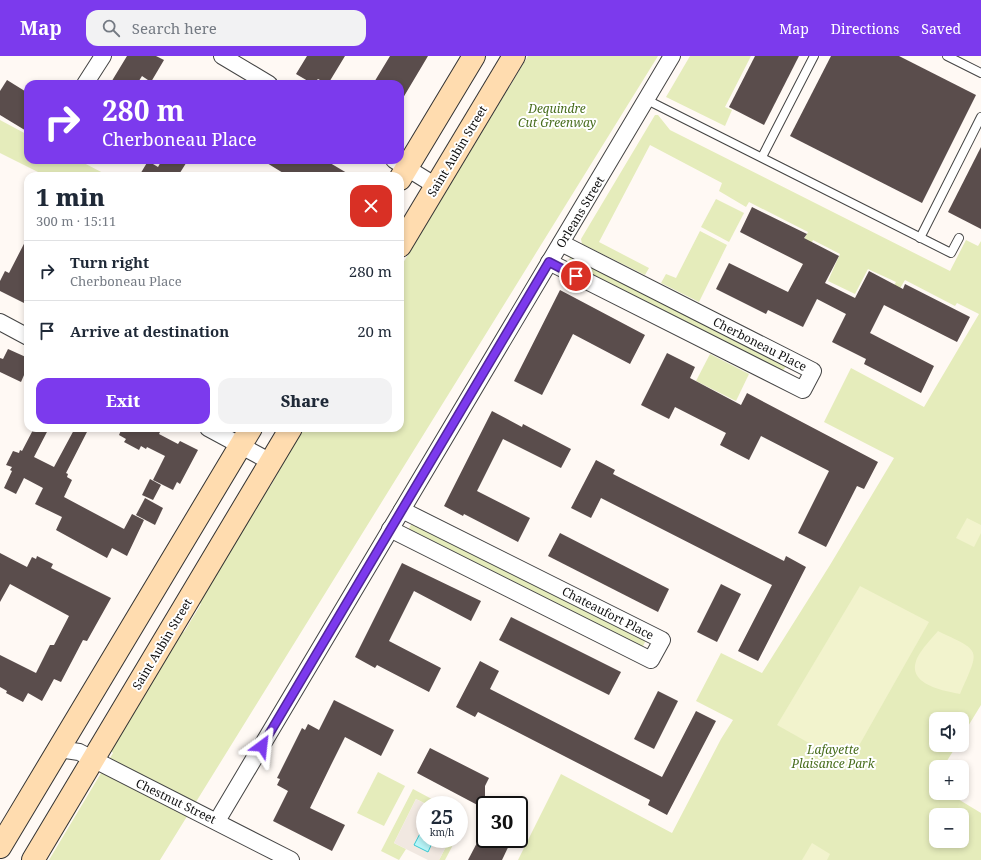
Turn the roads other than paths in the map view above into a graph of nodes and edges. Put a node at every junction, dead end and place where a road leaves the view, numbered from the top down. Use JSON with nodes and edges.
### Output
{"nodes":[{"id":1,"x":103,"y":56,"type":"edge"},
{"id":2,"x":222,"y":56,"type":"edge"},
{"id":3,"x":474,"y":56,"type":"edge"},
{"id":4,"x":514,"y":56,"type":"edge"},
{"id":5,"x":672,"y":56,"type":"edge"},
{"id":6,"x":814,"y":56,"type":"edge"},
{"id":7,"x":947,"y":56,"type":"edge"},
{"id":8,"x":981,"y":73,"type":"edge"},
{"id":9,"x":88,"y":80,"type":"edge"},
{"id":10,"x":262,"y":80,"type":"edge"},
{"id":11,"x":647,"y":100,"type":"junction"},
{"id":12,"x":981,"y":117,"type":"edge"},
{"id":13,"x":762,"y":157,"type":"junction"},
{"id":14,"x":404,"y":163,"type":"edge"},
{"id":15,"x":400,"y":169,"type":"edge"},
{"id":16,"x":436,"y":186,"type":"junction"},
{"id":17,"x":920,"y":238,"type":"junction"},
{"id":18,"x":959,"y":238,"type":"dead end"},
{"id":19,"x":404,"y":239,"type":"edge"},
{"id":20,"x":561,"y":243,"type":"junction"},
{"id":21,"x":549,"y":262,"type":"junction"},
{"id":22,"x":0,"y":322,"type":"edge"},
{"id":23,"x":24,"y":335,"type":"edge"},
{"id":24,"x":225,"y":432,"type":"edge"},
{"id":25,"x":289,"y":432,"type":"edge"},
{"id":26,"x":246,"y":437,"type":"edge"},
{"id":27,"x":271,"y":462,"type":"junction"},
{"id":28,"x":402,"y":510,"type":"junction"},
{"id":29,"x":390,"y":529,"type":"junction"},
{"id":30,"x":59,"y":749,"type":"junction"},
{"id":31,"x":93,"y":759,"type":"junction"},
{"id":32,"x":217,"y":821,"type":"junction"},
{"id":33,"x":13,"y":826,"type":"junction"},
{"id":34,"x":0,"y":847,"type":"edge"},
{"id":35,"x":38,"y":851,"type":"edge"},
{"id":36,"x":291,"y":860,"type":"edge"}],
"edges":[{"from":1,"to":9,"type":"street"},
{"from":2,"to":10,"type":"street"},
{"from":3,"to":14,"type":"main road"},
{"from":4,"to":16,"type":"main road","name":"Saint Aubin Street"},
{"from":5,"to":11,"type":"street","name":"Orleans Street"},
{"from":6,"to":13,"type":"lane"},
{"from":7,"to":8,"type":"lane"},
{"from":11,"to":13,"type":"lane"},
{"from":11,"to":20,"type":"street","name":"Orleans Street"},
{"from":12,"to":17,"type":"lane"},
{"from":13,"to":17,"type":"lane"},
{"from":15,"to":16,"type":"street"},
{"from":16,"to":19,"type":"main road","name":"Saint Aubin Street"},
{"from":17,"to":18,"type":"lane"},
{"from":20,"to":21,"type":"street","name":"Orleans Street"},
{"from":20,"to":21,"type":"street","name":"Cherboneau Place"},
{"from":21,"to":28,"type":"street","name":"Orleans Street"},
{"from":22,"to":23,"type":"street"},
{"from":24,"to":26,"type":"street"},
{"from":25,"to":27,"type":"main road","name":"Saint Aubin Street"},
{"from":26,"to":27,"type":"street"},
{"from":26,"to":30,"type":"main road"},
{"from":27,"to":31,"type":"main road","name":"Saint Aubin Street"},
{"from":28,"to":29,"type":"street","name":"Orleans Street"},
{"from":28,"to":29,"type":"street","name":"Chateaufort Place"},
{"from":29,"to":32,"type":"street","name":"Orleans Street"},
{"from":30,"to":31,"type":"street","name":"Chestnut Street"},
{"from":30,"to":33,"type":"main road"},
{"from":31,"to":32,"type":"street","name":"Chestnut Street"},
{"from":31,"to":35,"type":"main road","name":"Saint Aubin Street"},
{"from":32,"to":36,"type":"street","name":"Chestnut Street"},
{"from":33,"to":34,"type":"main road"},
{"from":33,"to":35,"type":"main road"}]}
